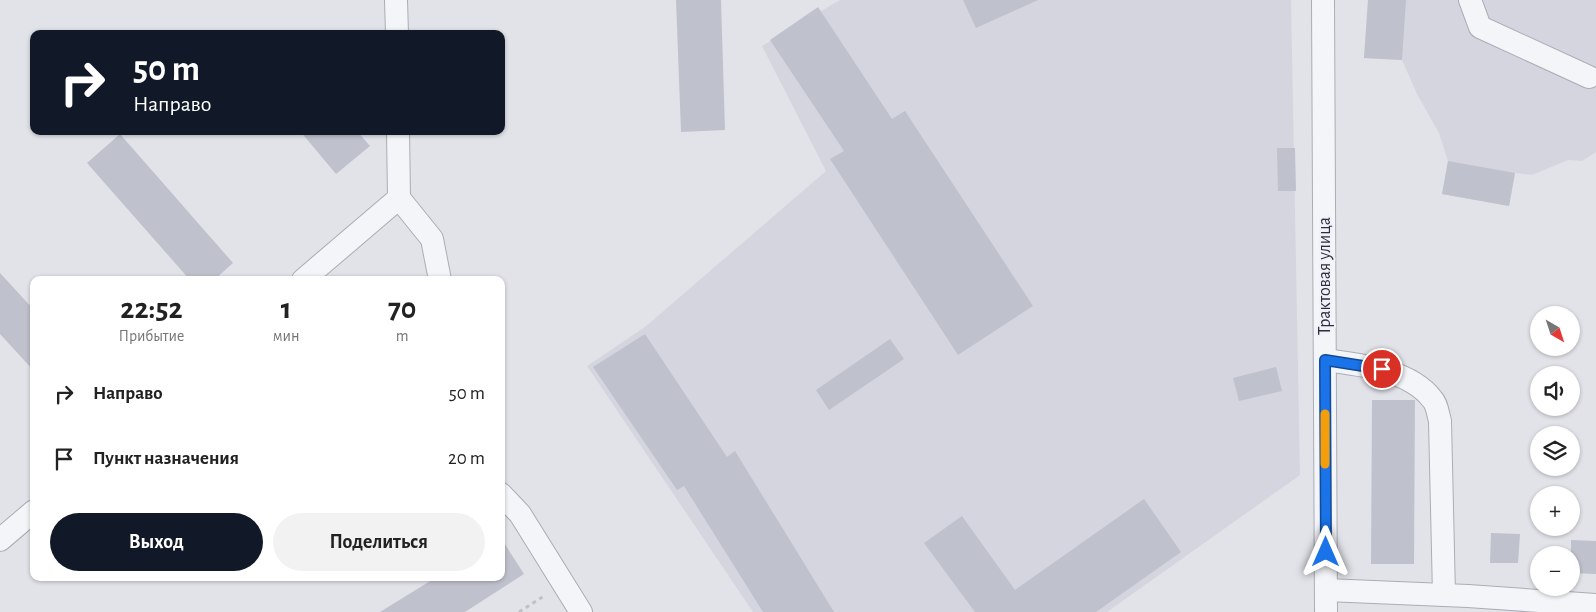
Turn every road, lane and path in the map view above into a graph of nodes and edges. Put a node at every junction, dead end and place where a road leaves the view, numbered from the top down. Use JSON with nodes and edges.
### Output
{"nodes":[{"id":1,"x":396,"y":0,"type":"edge"},
{"id":2,"x":1324,"y":0,"type":"edge"},
{"id":3,"x":1470,"y":0,"type":"edge"},
{"id":4,"x":397,"y":30,"type":"edge"},
{"id":5,"x":1589,"y":77,"type":"dead end"},
{"id":6,"x":398,"y":135,"type":"edge"},
{"id":7,"x":399,"y":198,"type":"junction"},
{"id":8,"x":308,"y":276,"type":"edge"},
{"id":9,"x":439,"y":276,"type":"edge"},
{"id":10,"x":1325,"y":360,"type":"junction"},
{"id":11,"x":505,"y":498,"type":"edge"},
{"id":12,"x":30,"y":514,"type":"edge"},
{"id":13,"x":0,"y":540,"type":"edge"},
{"id":14,"x":564,"y":584,"type":"junction"},
{"id":15,"x":1444,"y":595,"type":"junction"},
{"id":16,"x":1326,"y":601,"type":"edge"},
{"id":17,"x":1596,"y":604,"type":"edge"},
{"id":18,"x":519,"y":612,"type":"edge"},
{"id":19,"x":581,"y":612,"type":"edge"}],
"edges":[{"from":1,"to":4,"type":"street"},
{"from":2,"to":10,"type":"street","name":"Трактовая улица"},
{"from":3,"to":5,"type":"street"},
{"from":6,"to":7,"type":"street"},
{"from":7,"to":8,"type":"street"},
{"from":7,"to":9,"type":"street"},
{"from":10,"to":15,"type":"street"},
{"from":10,"to":16,"type":"street","name":"Трактовая улица"},
{"from":11,"to":14,"type":"street"},
{"from":12,"to":13,"type":"street"},
{"from":14,"to":18,"type":"path"},
{"from":14,"to":19,"type":"street"},
{"from":15,"to":16,"type":"street"},
{"from":15,"to":17,"type":"street"}]}
